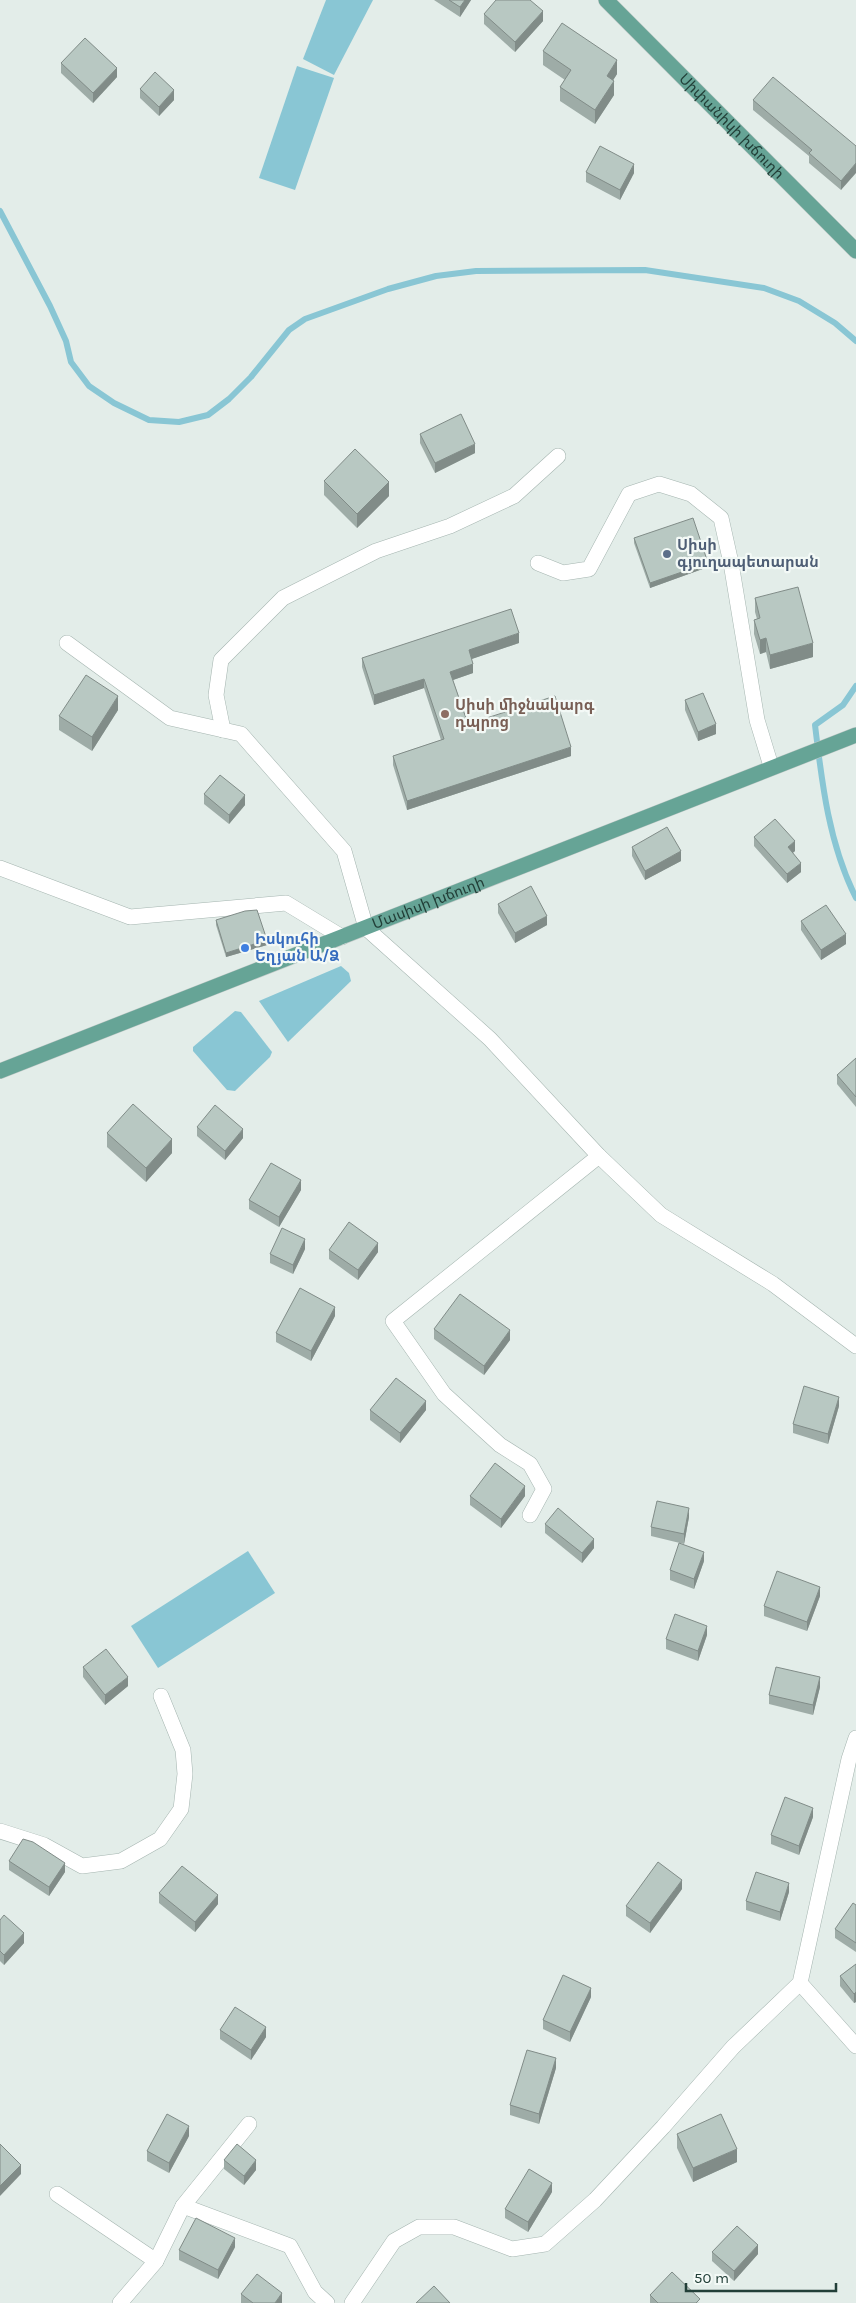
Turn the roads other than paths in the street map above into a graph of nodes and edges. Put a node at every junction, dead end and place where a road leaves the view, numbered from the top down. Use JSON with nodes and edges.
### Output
{"nodes":[{"id":1,"x":606,"y":0,"type":"edge"},
{"id":2,"x":856,"y":251,"type":"edge"},
{"id":3,"x":558,"y":456,"type":"dead end"},
{"id":4,"x":538,"y":563,"type":"dead end"},
{"id":5,"x":67,"y":644,"type":"dead end"},
{"id":6,"x":224,"y":730,"type":"junction"},
{"id":7,"x":856,"y":735,"type":"edge"},
{"id":8,"x":772,"y":766,"type":"junction"},
{"id":9,"x":0,"y":868,"type":"edge"},
{"id":10,"x":366,"y":928,"type":"junction"},
{"id":11,"x":342,"y":938,"type":"junction"},
{"id":12,"x":0,"y":1072,"type":"edge"},
{"id":13,"x":599,"y":1156,"type":"junction"},
{"id":14,"x":856,"y":1346,"type":"edge"},
{"id":15,"x":530,"y":1516,"type":"dead end"},
{"id":16,"x":161,"y":1696,"type":"dead end"},
{"id":17,"x":856,"y":1738,"type":"edge"},
{"id":18,"x":0,"y":1831,"type":"edge"},
{"id":19,"x":800,"y":1983,"type":"junction"},
{"id":20,"x":856,"y":2046,"type":"edge"},
{"id":21,"x":249,"y":2124,"type":"dead end"},
{"id":22,"x":57,"y":2194,"type":"dead end"},
{"id":23,"x":183,"y":2206,"type":"junction"},
{"id":24,"x":156,"y":2261,"type":"junction"},
{"id":25,"x":120,"y":2303,"type":"edge"},
{"id":26,"x":327,"y":2303,"type":"edge"},
{"id":27,"x":352,"y":2303,"type":"edge"}],
"edges":[{"from":1,"to":2,"type":"main road","name":"Սիփանիկի խճուղի"},
{"from":3,"to":6,"type":"street"},
{"from":4,"to":8,"type":"street"},
{"from":5,"to":6,"type":"street"},
{"from":6,"to":10,"type":"street"},
{"from":7,"to":8,"type":"main road","name":"Մասիսի խճուղի"},
{"from":8,"to":10,"type":"main road","name":"Մասիսի խճուղի"},
{"from":9,"to":11,"type":"street"},
{"from":10,"to":11,"type":"main road","name":"Մասիսի խճուղի"},
{"from":10,"to":13,"type":"street"},
{"from":11,"to":12,"type":"main road","name":"Մասիսի խճուղի"},
{"from":13,"to":14,"type":"street"},
{"from":13,"to":15,"type":"street"},
{"from":16,"to":18,"type":"street"},
{"from":17,"to":19,"type":"street"},
{"from":19,"to":20,"type":"street"},
{"from":19,"to":27,"type":"street"},
{"from":21,"to":23,"type":"street"},
{"from":22,"to":24,"type":"street"},
{"from":23,"to":24,"type":"street"},
{"from":23,"to":26,"type":"street"},
{"from":24,"to":25,"type":"street"}]}
